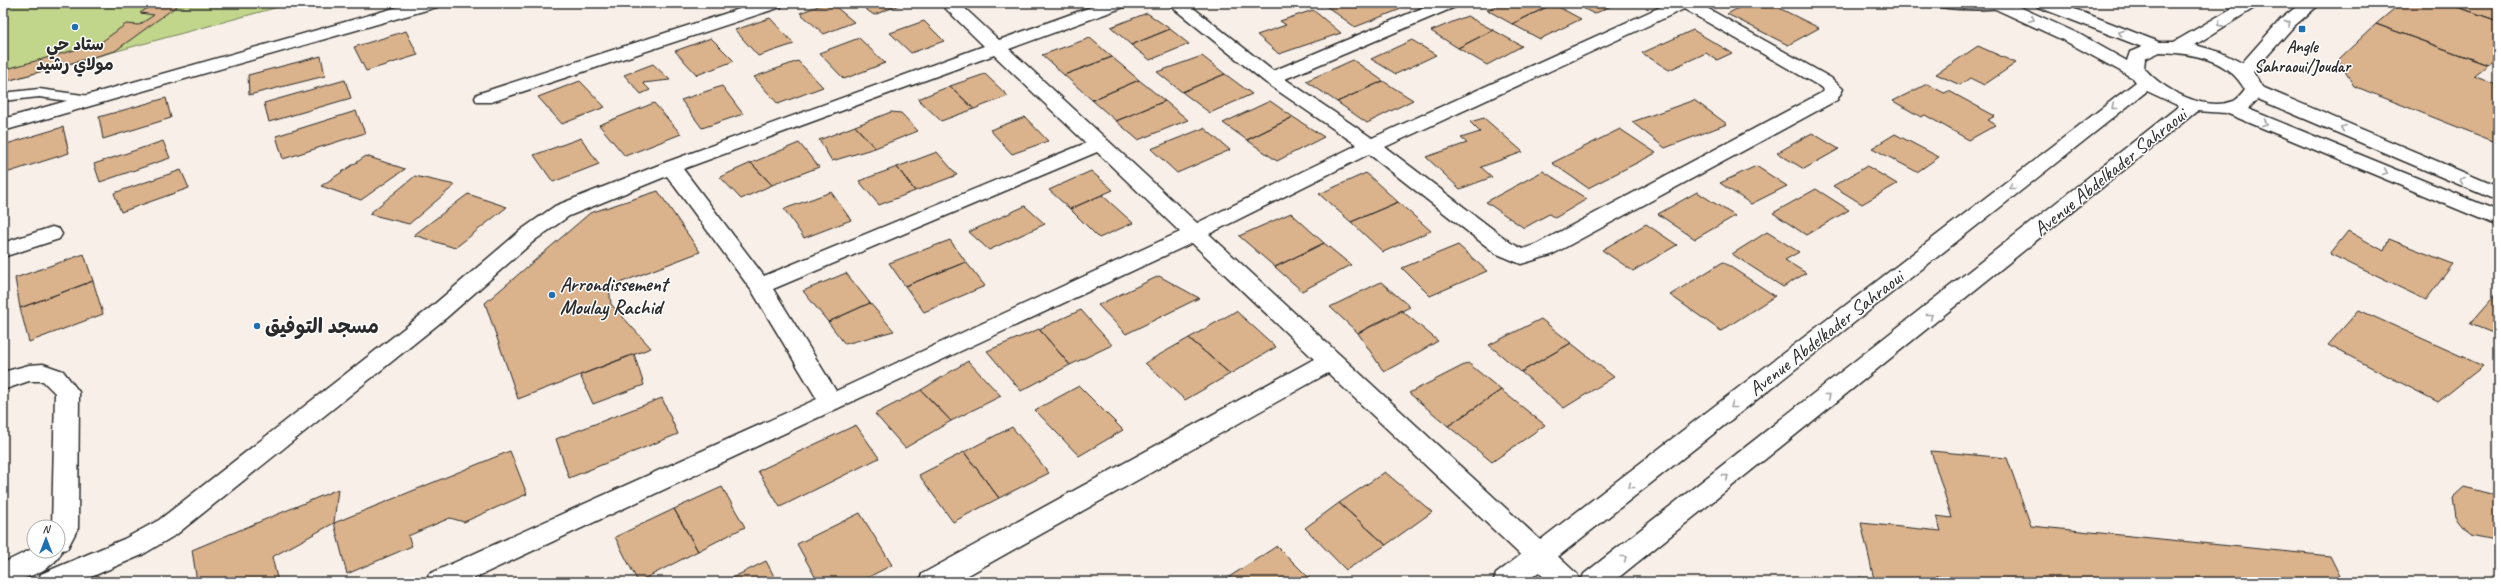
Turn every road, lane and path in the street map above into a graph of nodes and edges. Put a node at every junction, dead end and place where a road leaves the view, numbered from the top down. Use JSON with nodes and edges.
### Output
{"nodes":[{"id":1,"x":431,"y":3,"type":"edge"},
{"id":2,"x":775,"y":3,"type":"edge"},
{"id":3,"x":949,"y":3,"type":"edge"},
{"id":4,"x":1118,"y":3,"type":"edge"},
{"id":5,"x":1176,"y":3,"type":"edge"},
{"id":6,"x":1449,"y":3,"type":"edge"},
{"id":7,"x":1682,"y":3,"type":"edge"},
{"id":8,"x":1686,"y":3,"type":"edge"},
{"id":9,"x":1935,"y":3,"type":"edge"},
{"id":10,"x":2044,"y":3,"type":"edge"},
{"id":11,"x":2253,"y":3,"type":"edge"},
{"id":12,"x":2312,"y":3,"type":"edge"},
{"id":13,"x":1999,"y":4,"type":"edge"},
{"id":14,"x":996,"y":47,"type":"junction"},
{"id":15,"x":2157,"y":47,"type":"junction"},
{"id":16,"x":2179,"y":47,"type":"junction"},
{"id":17,"x":2243,"y":72,"type":"junction"},
{"id":18,"x":1271,"y":78,"type":"junction"},
{"id":19,"x":2140,"y":78,"type":"junction"},
{"id":20,"x":2255,"y":91,"type":"junction"},
{"id":21,"x":3,"y":97,"type":"edge"},
{"id":22,"x":484,"y":98,"type":"dead end"},
{"id":23,"x":90,"y":100,"type":"junction"},
{"id":24,"x":2193,"y":105,"type":"junction"},
{"id":25,"x":2229,"y":108,"type":"junction"},
{"id":26,"x":3,"y":125,"type":"edge"},
{"id":27,"x":1100,"y":144,"type":"junction"},
{"id":28,"x":1371,"y":146,"type":"junction"},
{"id":29,"x":671,"y":167,"type":"junction"},
{"id":30,"x":2498,"y":195,"type":"edge"},
{"id":31,"x":2498,"y":219,"type":"edge"},
{"id":32,"x":1195,"y":233,"type":"junction"},
{"id":33,"x":52,"y":234,"type":"dead end"},
{"id":34,"x":3,"y":250,"type":"edge"},
{"id":35,"x":760,"y":286,"type":"junction"},
{"id":36,"x":1332,"y":360,"type":"junction"},
{"id":37,"x":3,"y":381,"type":"edge"},
{"id":38,"x":830,"y":403,"type":"junction"},
{"id":39,"x":65,"y":519,"type":"edge"},
{"id":40,"x":1541,"y":556,"type":"junction"},
{"id":41,"x":38,"y":559,"type":"edge"},
{"id":42,"x":3,"y":575,"type":"edge"},
{"id":43,"x":51,"y":582,"type":"edge"},
{"id":44,"x":439,"y":582,"type":"edge"},
{"id":45,"x":932,"y":582,"type":"edge"},
{"id":46,"x":1506,"y":582,"type":"edge"},
{"id":47,"x":1567,"y":582,"type":"edge"},
{"id":48,"x":1594,"y":582,"type":"edge"}],
"edges":[{"from":1,"to":23,"type":"street"},
{"from":2,"to":22,"type":"street"},
{"from":3,"to":14,"type":"street"},
{"from":4,"to":14,"type":"street"},
{"from":5,"to":18,"type":"street"},
{"from":6,"to":18,"type":"street"},
{"from":7,"to":28,"type":"street"},
{"from":8,"to":28,"type":"street"},
{"from":9,"to":13,"type":"lane"},
{"from":15,"to":10,"type":"street","one_way":true},
{"from":11,"to":16,"type":"street","one_way":true},
{"from":17,"to":12,"type":"street","one_way":true},
{"from":13,"to":19,"type":"street","one_way":true},
{"from":14,"to":27,"type":"street"},
{"from":14,"to":29,"type":"street"},
{"from":15,"to":16,"type":"street"},
{"from":15,"to":19,"type":"street"},
{"from":16,"to":17,"type":"street"},
{"from":17,"to":20,"type":"street"},
{"from":18,"to":28,"type":"street"},
{"from":19,"to":24,"type":"street"},
{"from":19,"to":40,"type":"street","name":"Avenue Abdelkader Sahraoui","one_way":true},
{"from":20,"to":25,"type":"street"},
{"from":30,"to":20,"type":"street","one_way":true},
{"from":21,"to":23,"type":"lane"},
{"from":23,"to":26,"type":"street"},
{"from":24,"to":25,"type":"street"},
{"from":48,"to":24,"type":"street","name":"Avenue Abdelkader Sahraoui","one_way":true},
{"from":25,"to":31,"type":"street","one_way":true},
{"from":27,"to":32,"type":"street"},
{"from":27,"to":35,"type":"street"},
{"from":28,"to":32,"type":"street"},
{"from":29,"to":35,"type":"street"},
{"from":29,"to":43,"type":"street"},
{"from":32,"to":36,"type":"street"},
{"from":32,"to":38,"type":"street"},
{"from":33,"to":34,"type":"street"},
{"from":35,"to":38,"type":"street"},
{"from":36,"to":40,"type":"street"},
{"from":36,"to":45,"type":"street"},
{"from":37,"to":39,"type":"street"},
{"from":38,"to":44,"type":"street"},
{"from":40,"to":46,"type":"street","name":"Avenue Abdelkader Sahraoui"},
{"from":40,"to":47,"type":"street"},
{"from":41,"to":42,"type":"street"}]}
